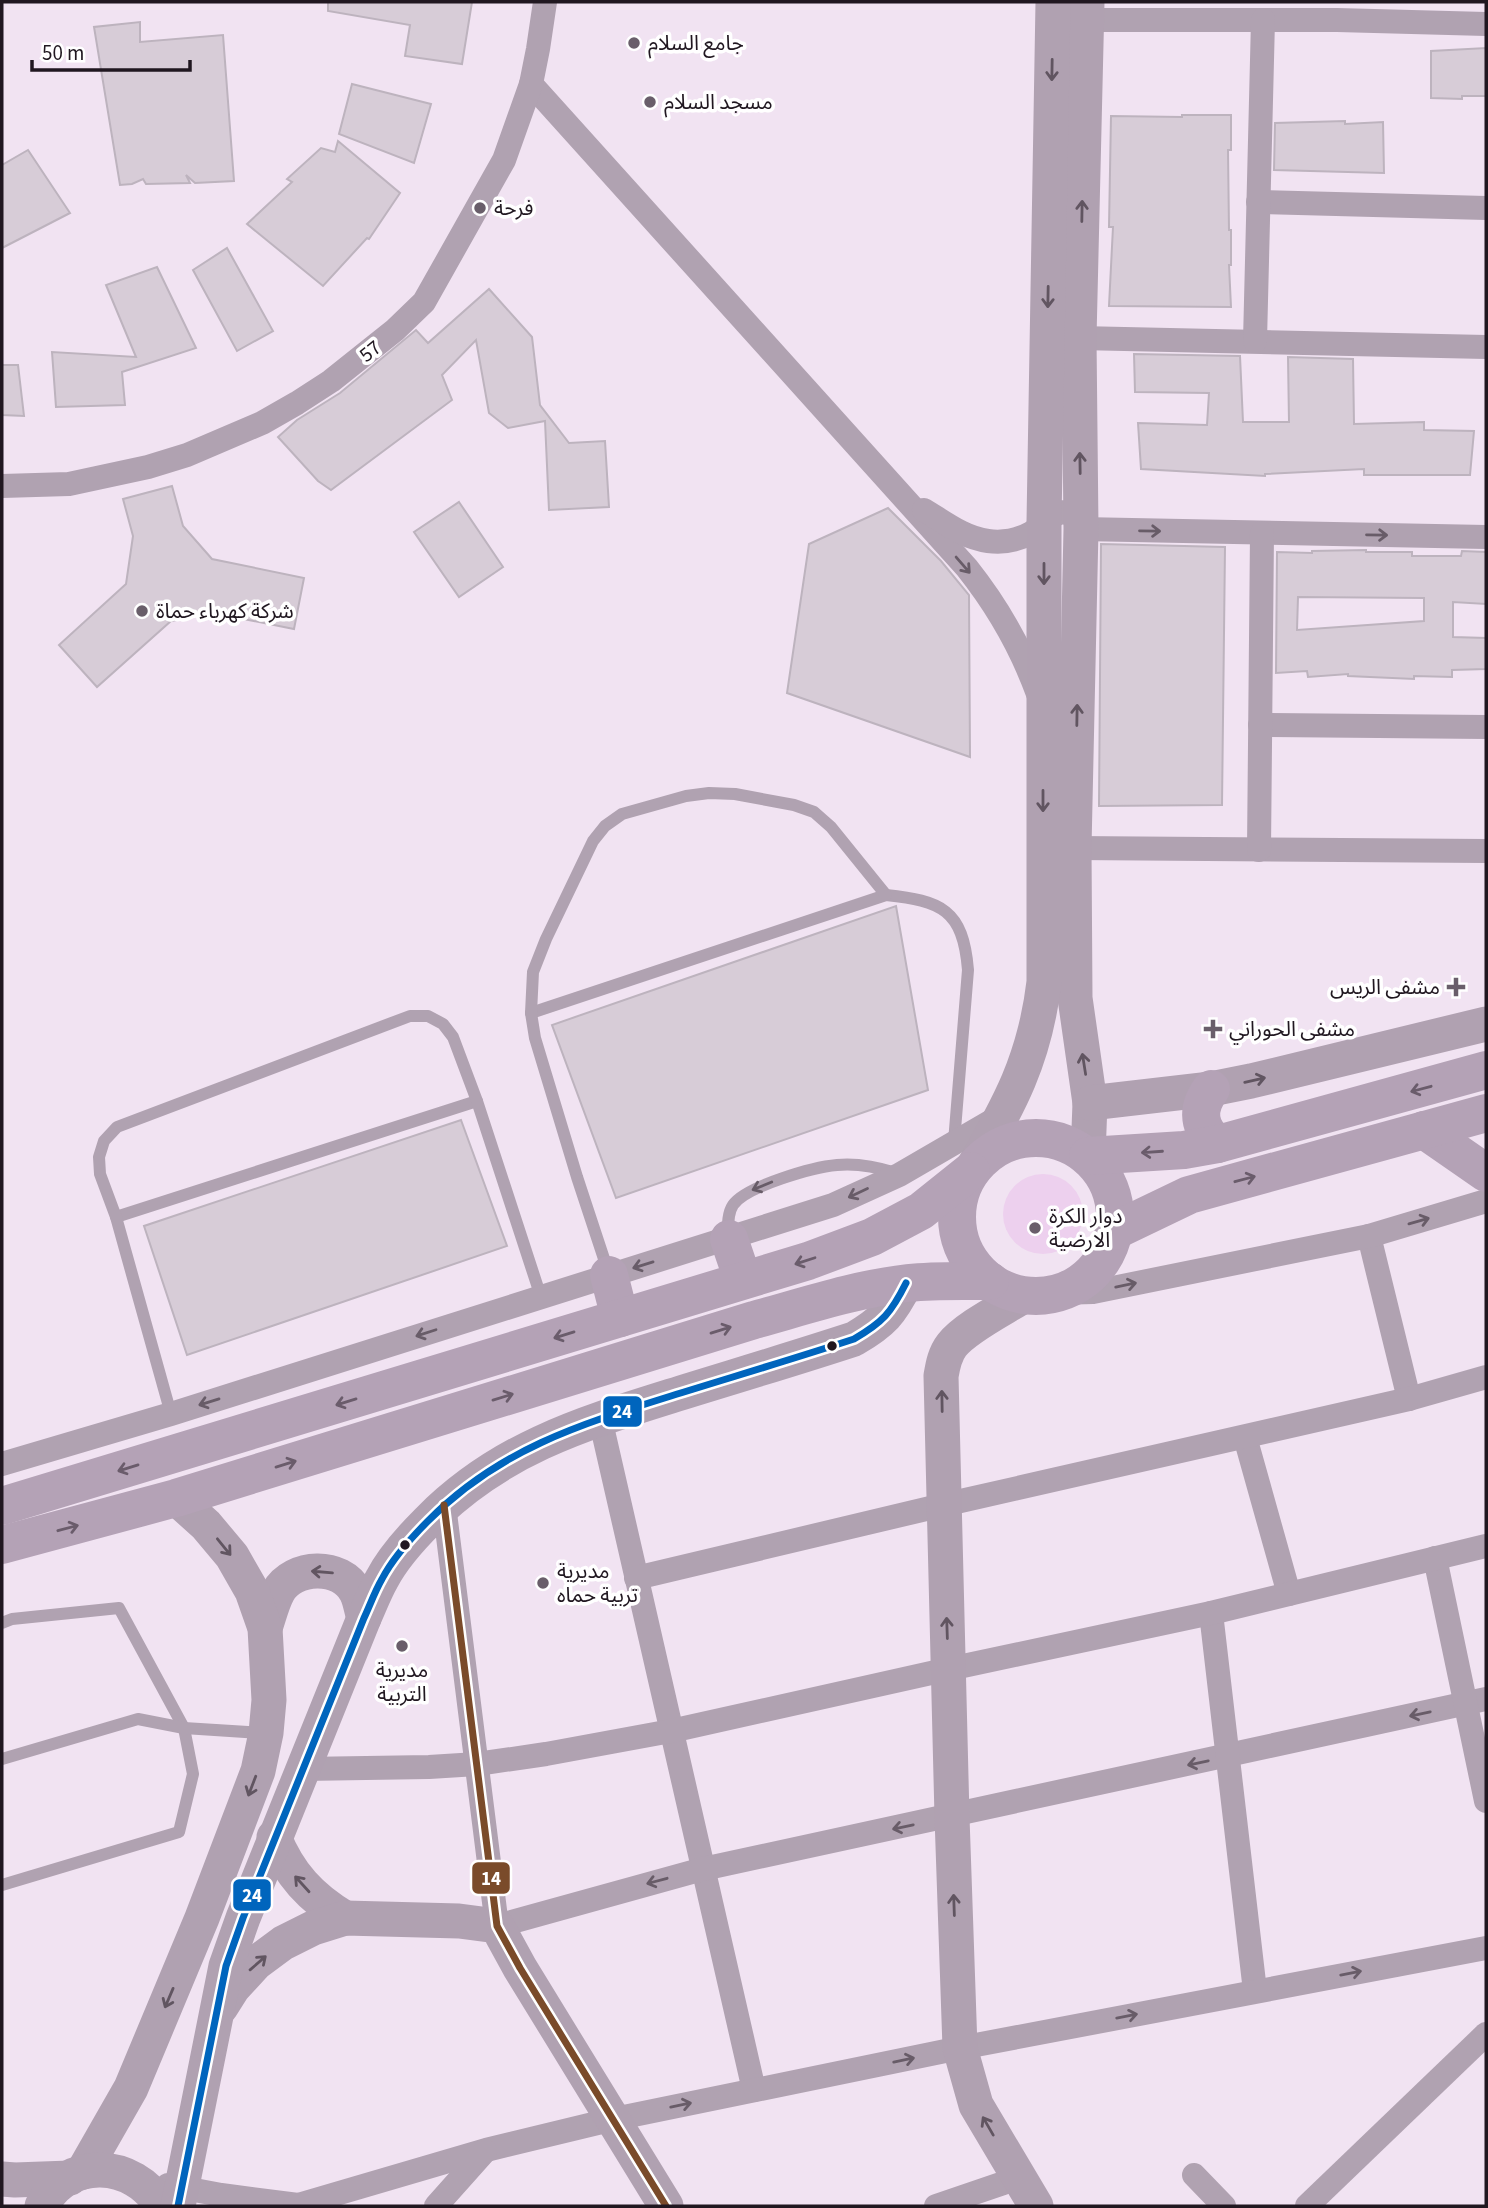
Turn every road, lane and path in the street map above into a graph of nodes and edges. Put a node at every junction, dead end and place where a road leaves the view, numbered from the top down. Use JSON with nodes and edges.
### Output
{"nodes":[{"id":1,"x":545,"y":2,"type":"edge"},
{"id":2,"x":1053,"y":2,"type":"edge"},
{"id":3,"x":1087,"y":11,"type":"edge"},
{"id":4,"x":1337,"y":11,"type":"edge"},
{"id":5,"x":1263,"y":20,"type":"junction"},
{"id":6,"x":1486,"y":24,"type":"edge"},
{"id":7,"x":531,"y":84,"type":"junction"},
{"id":8,"x":1258,"y":202,"type":"junction"},
{"id":9,"x":1486,"y":208,"type":"edge"},
{"id":10,"x":1079,"y":338,"type":"junction"},
{"id":11,"x":1255,"y":341,"type":"junction"},
{"id":12,"x":1486,"y":347,"type":"edge"},
{"id":13,"x":2,"y":486,"type":"edge"},
{"id":14,"x":901,"y":496,"type":"junction"},
{"id":15,"x":1044,"y":522,"type":"junction"},
{"id":16,"x":1081,"y":529,"type":"junction"},
{"id":17,"x":1262,"y":533,"type":"junction"},
{"id":18,"x":1486,"y":537,"type":"edge"},
{"id":19,"x":1043,"y":708,"type":"junction"},
{"id":20,"x":1260,"y":725,"type":"junction"},
{"id":21,"x":1486,"y":727,"type":"edge"},
{"id":22,"x":1074,"y":848,"type":"junction"},
{"id":23,"x":1259,"y":850,"type":"junction"},
{"id":24,"x":1486,"y":851,"type":"edge"},
{"id":25,"x":886,"y":895,"type":"junction"},
{"id":26,"x":531,"y":1013,"type":"junction"},
{"id":27,"x":1486,"y":1024,"type":"edge"},
{"id":28,"x":1486,"y":1070,"type":"edge"},
{"id":29,"x":1211,"y":1089,"type":"junction"},
{"id":30,"x":477,"y":1101,"type":"junction"},
{"id":31,"x":1090,"y":1103,"type":"junction"},
{"id":32,"x":1486,"y":1112,"type":"edge"},
{"id":33,"x":1424,"y":1130,"type":"junction"},
{"id":34,"x":1218,"y":1144,"type":"junction"},
{"id":35,"x":962,"y":1156,"type":"junction"},
{"id":36,"x":1088,"y":1156,"type":"junction"},
{"id":37,"x":1486,"y":1173,"type":"edge"},
{"id":38,"x":899,"y":1175,"type":"junction"},
{"id":39,"x":1486,"y":1201,"type":"edge"},
{"id":40,"x":116,"y":1217,"type":"junction"},
{"id":41,"x":1114,"y":1231,"type":"junction"},
{"id":42,"x":1368,"y":1236,"type":"junction"},
{"id":43,"x":729,"y":1239,"type":"junction"},
{"id":44,"x":609,"y":1275,"type":"junction"},
{"id":45,"x":743,"y":1280,"type":"junction"},
{"id":46,"x":906,"y":1283,"type":"junction"},
{"id":47,"x":1025,"y":1290,"type":"junction"},
{"id":48,"x":541,"y":1297,"type":"junction"},
{"id":49,"x":620,"y":1318,"type":"junction"},
{"id":50,"x":1486,"y":1377,"type":"edge"},
{"id":51,"x":1409,"y":1399,"type":"junction"},
{"id":52,"x":171,"y":1414,"type":"junction"},
{"id":53,"x":600,"y":1418,"type":"junction"},
{"id":54,"x":1245,"y":1437,"type":"junction"},
{"id":55,"x":2,"y":1464,"type":"edge"},
{"id":56,"x":176,"y":1499,"type":"junction"},
{"id":57,"x":444,"y":1505,"type":"junction"},
{"id":58,"x":943,"y":1505,"type":"junction"},
{"id":59,"x":2,"y":1506,"type":"edge"},
{"id":60,"x":2,"y":1545,"type":"edge"},
{"id":61,"x":1486,"y":1546,"type":"edge"},
{"id":62,"x":1435,"y":1558,"type":"junction"},
{"id":63,"x":636,"y":1578,"type":"junction"},
{"id":64,"x":1289,"y":1594,"type":"junction"},
{"id":65,"x":1211,"y":1613,"type":"junction"},
{"id":66,"x":364,"y":1618,"type":"junction"},
{"id":67,"x":2,"y":1623,"type":"edge"},
{"id":68,"x":265,"y":1628,"type":"junction"},
{"id":69,"x":949,"y":1669,"type":"junction"},
{"id":70,"x":1476,"y":1701,"type":"edge"},
{"id":71,"x":184,"y":1728,"type":"junction"},
{"id":72,"x":671,"y":1731,"type":"junction"},
{"id":73,"x":266,"y":1733,"type":"junction"},
{"id":74,"x":1228,"y":1756,"type":"junction"},
{"id":75,"x":2,"y":1759,"type":"edge"},
{"id":76,"x":477,"y":1764,"type":"junction"},
{"id":77,"x":303,"y":1769,"type":"junction"},
{"id":78,"x":1486,"y":1801,"type":"edge"},
{"id":79,"x":951,"y":1817,"type":"junction"},
{"id":80,"x":274,"y":1837,"type":"junction"},
{"id":81,"x":703,"y":1869,"type":"junction"},
{"id":82,"x":2,"y":1885,"type":"edge"},
{"id":83,"x":345,"y":1917,"type":"junction"},
{"id":84,"x":497,"y":1926,"type":"junction"},
{"id":85,"x":1486,"y":1948,"type":"edge"},
{"id":86,"x":1255,"y":1991,"type":"junction"},
{"id":87,"x":215,"y":2015,"type":"junction"},
{"id":88,"x":1486,"y":2034,"type":"edge"},
{"id":89,"x":960,"y":2048,"type":"junction"},
{"id":90,"x":754,"y":2090,"type":"junction"},
{"id":91,"x":614,"y":2119,"type":"junction"},
{"id":92,"x":486,"y":2150,"type":"junction"},
{"id":93,"x":76,"y":2175,"type":"junction"},
{"id":94,"x":1194,"y":2175,"type":"dead end"},
{"id":95,"x":2,"y":2179,"type":"edge"},
{"id":96,"x":1027,"y":2192,"type":"edge"},
{"id":97,"x":174,"y":2200,"type":"edge"},
{"id":98,"x":297,"y":2205,"type":"edge"},
{"id":99,"x":42,"y":2206,"type":"edge"},
{"id":100,"x":436,"y":2206,"type":"edge"},
{"id":101,"x":666,"y":2206,"type":"edge"},
{"id":102,"x":936,"y":2206,"type":"edge"},
{"id":103,"x":1224,"y":2206,"type":"edge"},
{"id":104,"x":1307,"y":2206,"type":"edge"}],
"edges":[{"from":1,"to":7,"type":"street","name":"57"},
{"from":2,"to":15,"type":"main road","one_way":true},
{"from":3,"to":5,"type":"street"},
{"from":10,"to":3,"type":"main road","one_way":true},
{"from":4,"to":5,"type":"street"},
{"from":4,"to":6,"type":"street"},
{"from":5,"to":8,"type":"street"},
{"from":7,"to":13,"type":"street","name":"57"},
{"from":7,"to":14,"type":"street"},
{"from":8,"to":9,"type":"street"},
{"from":8,"to":11,"type":"street"},
{"from":10,"to":11,"type":"street"},
{"from":16,"to":10,"type":"main road","one_way":true},
{"from":11,"to":12,"type":"street"},
{"from":14,"to":15,"type":"street"},
{"from":14,"to":19,"type":"street","one_way":true},
{"from":15,"to":16,"type":"street"},
{"from":15,"to":19,"type":"main road","one_way":true},
{"from":16,"to":17,"type":"street","one_way":true},
{"from":22,"to":16,"type":"main road","one_way":true},
{"from":17,"to":18,"type":"street","one_way":true},
{"from":17,"to":20,"type":"street"},
{"from":19,"to":35,"type":"main road","one_way":true},
{"from":20,"to":21,"type":"street"},
{"from":20,"to":23,"type":"street"},
{"from":22,"to":23,"type":"street"},
{"from":31,"to":22,"type":"main road","one_way":true},
{"from":23,"to":24,"type":"street"},
{"from":25,"to":26,"type":"lane"},
{"from":25,"to":26,"type":"lane"},
{"from":25,"to":35,"type":"lane"},
{"from":26,"to":44,"type":"lane"},
{"from":29,"to":27,"type":"main road","one_way":true},
{"from":28,"to":34,"type":"main road","one_way":true},
{"from":29,"to":31,"type":"main road"},
{"from":29,"to":34,"type":"main road"},
{"from":30,"to":40,"type":"lane"},
{"from":30,"to":40,"type":"lane"},
{"from":30,"to":48,"type":"lane"},
{"from":31,"to":36,"type":"main road"},
{"from":32,"to":33,"type":"main road"},
{"from":33,"to":37,"type":"main road"},
{"from":41,"to":33,"type":"main road","one_way":true},
{"from":34,"to":36,"type":"main road","one_way":true},
{"from":35,"to":36,"type":"main road"},
{"from":35,"to":38,"type":"street"},
{"from":35,"to":45,"type":"main road","one_way":true},
{"from":35,"to":47,"type":"main road"},
{"from":36,"to":41,"type":"main road"},
{"from":38,"to":43,"type":"street","one_way":true},
{"from":38,"to":43,"type":"lane","one_way":true},
{"from":42,"to":39,"type":"street","one_way":true},
{"from":40,"to":52,"type":"lane"},
{"from":41,"to":47,"type":"main road"},
{"from":47,"to":42,"type":"street","one_way":true},
{"from":42,"to":51,"type":"street"},
{"from":43,"to":44,"type":"street","one_way":true},
{"from":43,"to":45,"type":"main road"},
{"from":44,"to":48,"type":"street"},
{"from":44,"to":49,"type":"main road"},
{"from":45,"to":49,"type":"main road"},
{"from":46,"to":47,"type":"main road"},
{"from":46,"to":53,"type":"main road"},
{"from":56,"to":46,"type":"main road","one_way":true},
{"from":58,"to":47,"type":"main road","one_way":true},
{"from":48,"to":52,"type":"street","one_way":true},
{"from":49,"to":59,"type":"main road","one_way":true},
{"from":50,"to":51,"type":"street"},
{"from":51,"to":54,"type":"street"},
{"from":52,"to":55,"type":"street"},
{"from":53,"to":57,"type":"main road"},
{"from":53,"to":63,"type":"street"},
{"from":54,"to":58,"type":"street"},
{"from":54,"to":64,"type":"street"},
{"from":60,"to":56,"type":"main road","one_way":true},
{"from":56,"to":68,"type":"main road","one_way":true},
{"from":57,"to":66,"type":"main road"},
{"from":57,"to":76,"type":"street"},
{"from":58,"to":63,"type":"street"},
{"from":69,"to":58,"type":"main road","one_way":true},
{"from":61,"to":62,"type":"street"},
{"from":62,"to":64,"type":"street"},
{"from":62,"to":70,"type":"street"},
{"from":63,"to":72,"type":"street"},
{"from":64,"to":65,"type":"street"},
{"from":65,"to":69,"type":"street"},
{"from":65,"to":74,"type":"street"},
{"from":66,"to":68,"type":"main road","one_way":true},
{"from":66,"to":77,"type":"main road"},
{"from":67,"to":71,"type":"lane"},
{"from":68,"to":73,"type":"main road"},
{"from":69,"to":72,"type":"street"},
{"from":69,"to":79,"type":"main road"},
{"from":70,"to":74,"type":"street","one_way":true},
{"from":70,"to":78,"type":"street"},
{"from":71,"to":73,"type":"lane"},
{"from":71,"to":75,"type":"lane"},
{"from":71,"to":82,"type":"lane"},
{"from":72,"to":76,"type":"street"},
{"from":72,"to":81,"type":"street"},
{"from":73,"to":93,"type":"main road","one_way":true},
{"from":74,"to":79,"type":"street","one_way":true},
{"from":74,"to":86,"type":"street"},
{"from":76,"to":77,"type":"street"},
{"from":76,"to":84,"type":"street"},
{"from":77,"to":80,"type":"main road"},
{"from":79,"to":81,"type":"street","one_way":true},
{"from":89,"to":79,"type":"main road","one_way":true},
{"from":83,"to":80,"type":"main road","one_way":true},
{"from":80,"to":87,"type":"main road"},
{"from":81,"to":84,"type":"street","one_way":true},
{"from":81,"to":90,"type":"street"},
{"from":83,"to":84,"type":"main road"},
{"from":87,"to":83,"type":"main road","one_way":true},
{"from":84,"to":91,"type":"main road"},
{"from":86,"to":85,"type":"street","one_way":true},
{"from":89,"to":86,"type":"street","one_way":true},
{"from":87,"to":97,"type":"main road"},
{"from":88,"to":104,"type":"street"},
{"from":90,"to":89,"type":"street","one_way":true},
{"from":96,"to":89,"type":"main road","one_way":true},
{"from":91,"to":90,"type":"street","one_way":true},
{"from":91,"to":92,"type":"street"},
{"from":91,"to":101,"type":"main road"},
{"from":92,"to":98,"type":"street"},
{"from":92,"to":100,"type":"street"},
{"from":93,"to":95,"type":"main road"},
{"from":93,"to":97,"type":"main road"},
{"from":93,"to":99,"type":"main road"},
{"from":94,"to":103,"type":"street"},
{"from":96,"to":102,"type":"street"},
{"from":97,"to":98,"type":"street"}]}
